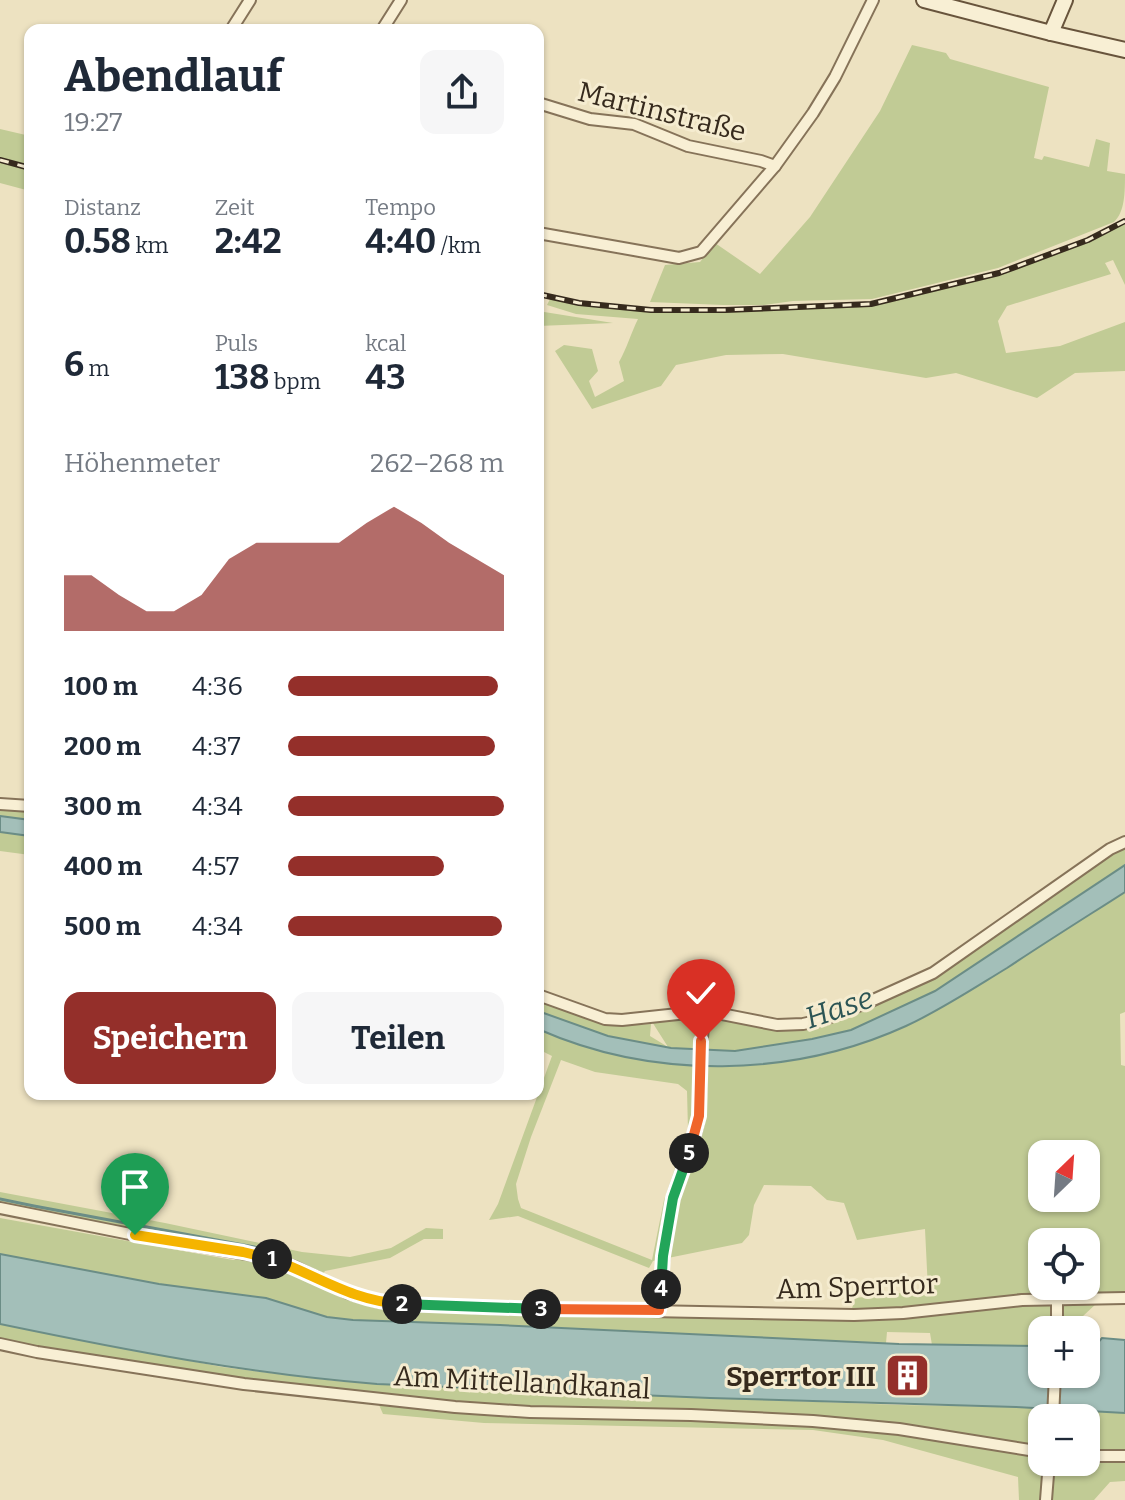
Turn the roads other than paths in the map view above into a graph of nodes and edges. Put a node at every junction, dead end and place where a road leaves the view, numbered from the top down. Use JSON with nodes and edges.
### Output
{"nodes":[{"id":1,"x":250,"y":0,"type":"edge"},
{"id":2,"x":401,"y":0,"type":"edge"},
{"id":3,"x":873,"y":0,"type":"edge"},
{"id":4,"x":924,"y":0,"type":"edge"},
{"id":5,"x":1065,"y":0,"type":"edge"},
{"id":6,"x":235,"y":24,"type":"edge"},
{"id":7,"x":386,"y":24,"type":"edge"},
{"id":8,"x":1051,"y":33,"type":"junction"},
{"id":9,"x":1125,"y":50,"type":"edge"},
{"id":10,"x":544,"y":105,"type":"edge"},
{"id":11,"x":775,"y":166,"type":"junction"},
{"id":12,"x":544,"y":234,"type":"edge"},
{"id":13,"x":0,"y":804,"type":"edge"},
{"id":14,"x":24,"y":806,"type":"edge"},
{"id":15,"x":1125,"y":842,"type":"edge"},
{"id":16,"x":544,"y":997,"type":"edge"},
{"id":17,"x":706,"y":1011,"type":"junction"},
{"id":18,"x":0,"y":1208,"type":"edge"},
{"id":19,"x":1100,"y":1298,"type":"edge"},
{"id":20,"x":1125,"y":1298,"type":"edge"},
{"id":21,"x":1028,"y":1300,"type":"edge"},
{"id":22,"x":659,"y":1310,"type":"junction"},
{"id":23,"x":0,"y":1344,"type":"edge"},
{"id":24,"x":1028,"y":1450,"type":"edge"},
{"id":25,"x":1100,"y":1456,"type":"edge"},
{"id":26,"x":1125,"y":1456,"type":"edge"},
{"id":27,"x":1048,"y":1476,"type":"edge"},
{"id":28,"x":1046,"y":1500,"type":"edge"}],
"edges":[{"from":1,"to":6,"type":"street"},
{"from":2,"to":7,"type":"street"},
{"from":3,"to":11,"type":"street"},
{"from":4,"to":8,"type":"main road"},
{"from":5,"to":8,"type":"main road"},
{"from":8,"to":9,"type":"main road"},
{"from":10,"to":11,"type":"street","name":"Martinstraße"},
{"from":11,"to":12,"type":"street"},
{"from":13,"to":14,"type":"street"},
{"from":15,"to":17,"type":"street"},
{"from":16,"to":17,"type":"street"},
{"from":17,"to":22,"type":"street"},
{"from":18,"to":22,"type":"street","name":"Am Sperrtor"},
{"from":19,"to":20,"type":"street","name":"Am Sperrtor"},
{"from":21,"to":22,"type":"street","name":"Am Sperrtor"},
{"from":23,"to":24,"type":"street","name":"Am Mittellandkanal"},
{"from":25,"to":26,"type":"street"},
{"from":27,"to":28,"type":"street"}]}
